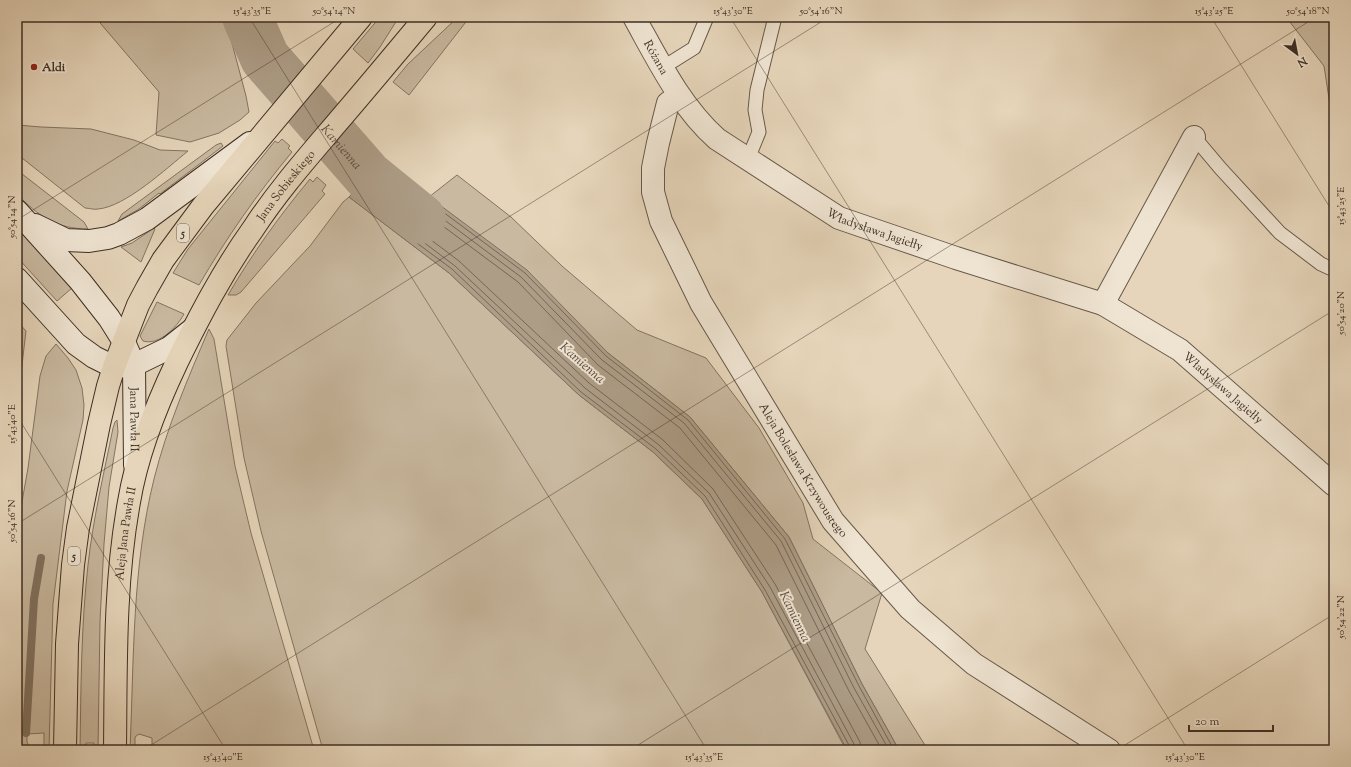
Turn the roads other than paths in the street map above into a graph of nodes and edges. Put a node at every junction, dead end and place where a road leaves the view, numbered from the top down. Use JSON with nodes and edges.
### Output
{"nodes":[{"id":1,"x":361,"y":17,"type":"edge"},
{"id":2,"x":426,"y":17,"type":"edge"},
{"id":3,"x":634,"y":17,"type":"edge"},
{"id":4,"x":707,"y":17,"type":"edge"},
{"id":5,"x":775,"y":17,"type":"edge"},
{"id":6,"x":662,"y":68,"type":"junction"},
{"id":7,"x":679,"y":96,"type":"junction"},
{"id":8,"x":265,"y":131,"type":"junction"},
{"id":9,"x":1194,"y":137,"type":"joint"},
{"id":10,"x":748,"y":159,"type":"junction"},
{"id":11,"x":18,"y":212,"type":"edge"},
{"id":12,"x":1334,"y":270,"type":"edge"},
{"id":13,"x":17,"y":279,"type":"edge"},
{"id":14,"x":1103,"y":304,"type":"junction"},
{"id":15,"x":193,"y":328,"type":"junction"},
{"id":16,"x":124,"y":342,"type":"junction"},
{"id":17,"x":124,"y":366,"type":"junction"},
{"id":18,"x":135,"y":474,"type":"junction"},
{"id":19,"x":1326,"y":474,"type":"edge"},
{"id":20,"x":1334,"y":485,"type":"edge"},
{"id":21,"x":65,"y":750,"type":"edge"},
{"id":22,"x":115,"y":750,"type":"edge"},
{"id":23,"x":1109,"y":750,"type":"edge"}],
"edges":[{"from":1,"to":8,"type":"main road","number":"5"},
{"from":2,"to":15,"type":"main road","name":"Jana Sobieskiego"},
{"from":3,"to":6,"type":"street","name":"Różana"},
{"from":4,"to":6,"type":"lane"},
{"from":5,"to":10,"type":"lane"},
{"from":6,"to":7,"type":"street","name":"Różana"},
{"from":7,"to":10,"type":"street","name":"Władysława Jagiełły"},
{"from":7,"to":23,"type":"street","name":"Aleja Bolesława Krzywoustego"},
{"from":8,"to":11,"type":"street"},
{"from":8,"to":16,"type":"main road","number":"5"},
{"from":9,"to":12,"type":"lane"},
{"from":9,"to":14,"type":"street"},
{"from":10,"to":14,"type":"street","name":"Władysława Jagiełły"},
{"from":11,"to":16,"type":"street"},
{"from":13,"to":17,"type":"street"},
{"from":14,"to":19,"type":"street","name":"Władysława Jagiełły"},
{"from":15,"to":17,"type":"street"},
{"from":15,"to":18,"type":"main road","name":"Aleja Jana Pawła II"},
{"from":16,"to":17,"type":"main road","number":"5"},
{"from":17,"to":18,"type":"street","name":"Jana Pawła II"},
{"from":17,"to":21,"type":"main road","number":"5"},
{"from":18,"to":22,"type":"main road","name":"Aleja Jana Pawła II"},
{"from":19,"to":20,"type":"street","name":"Władysława Jagiełły"}]}
